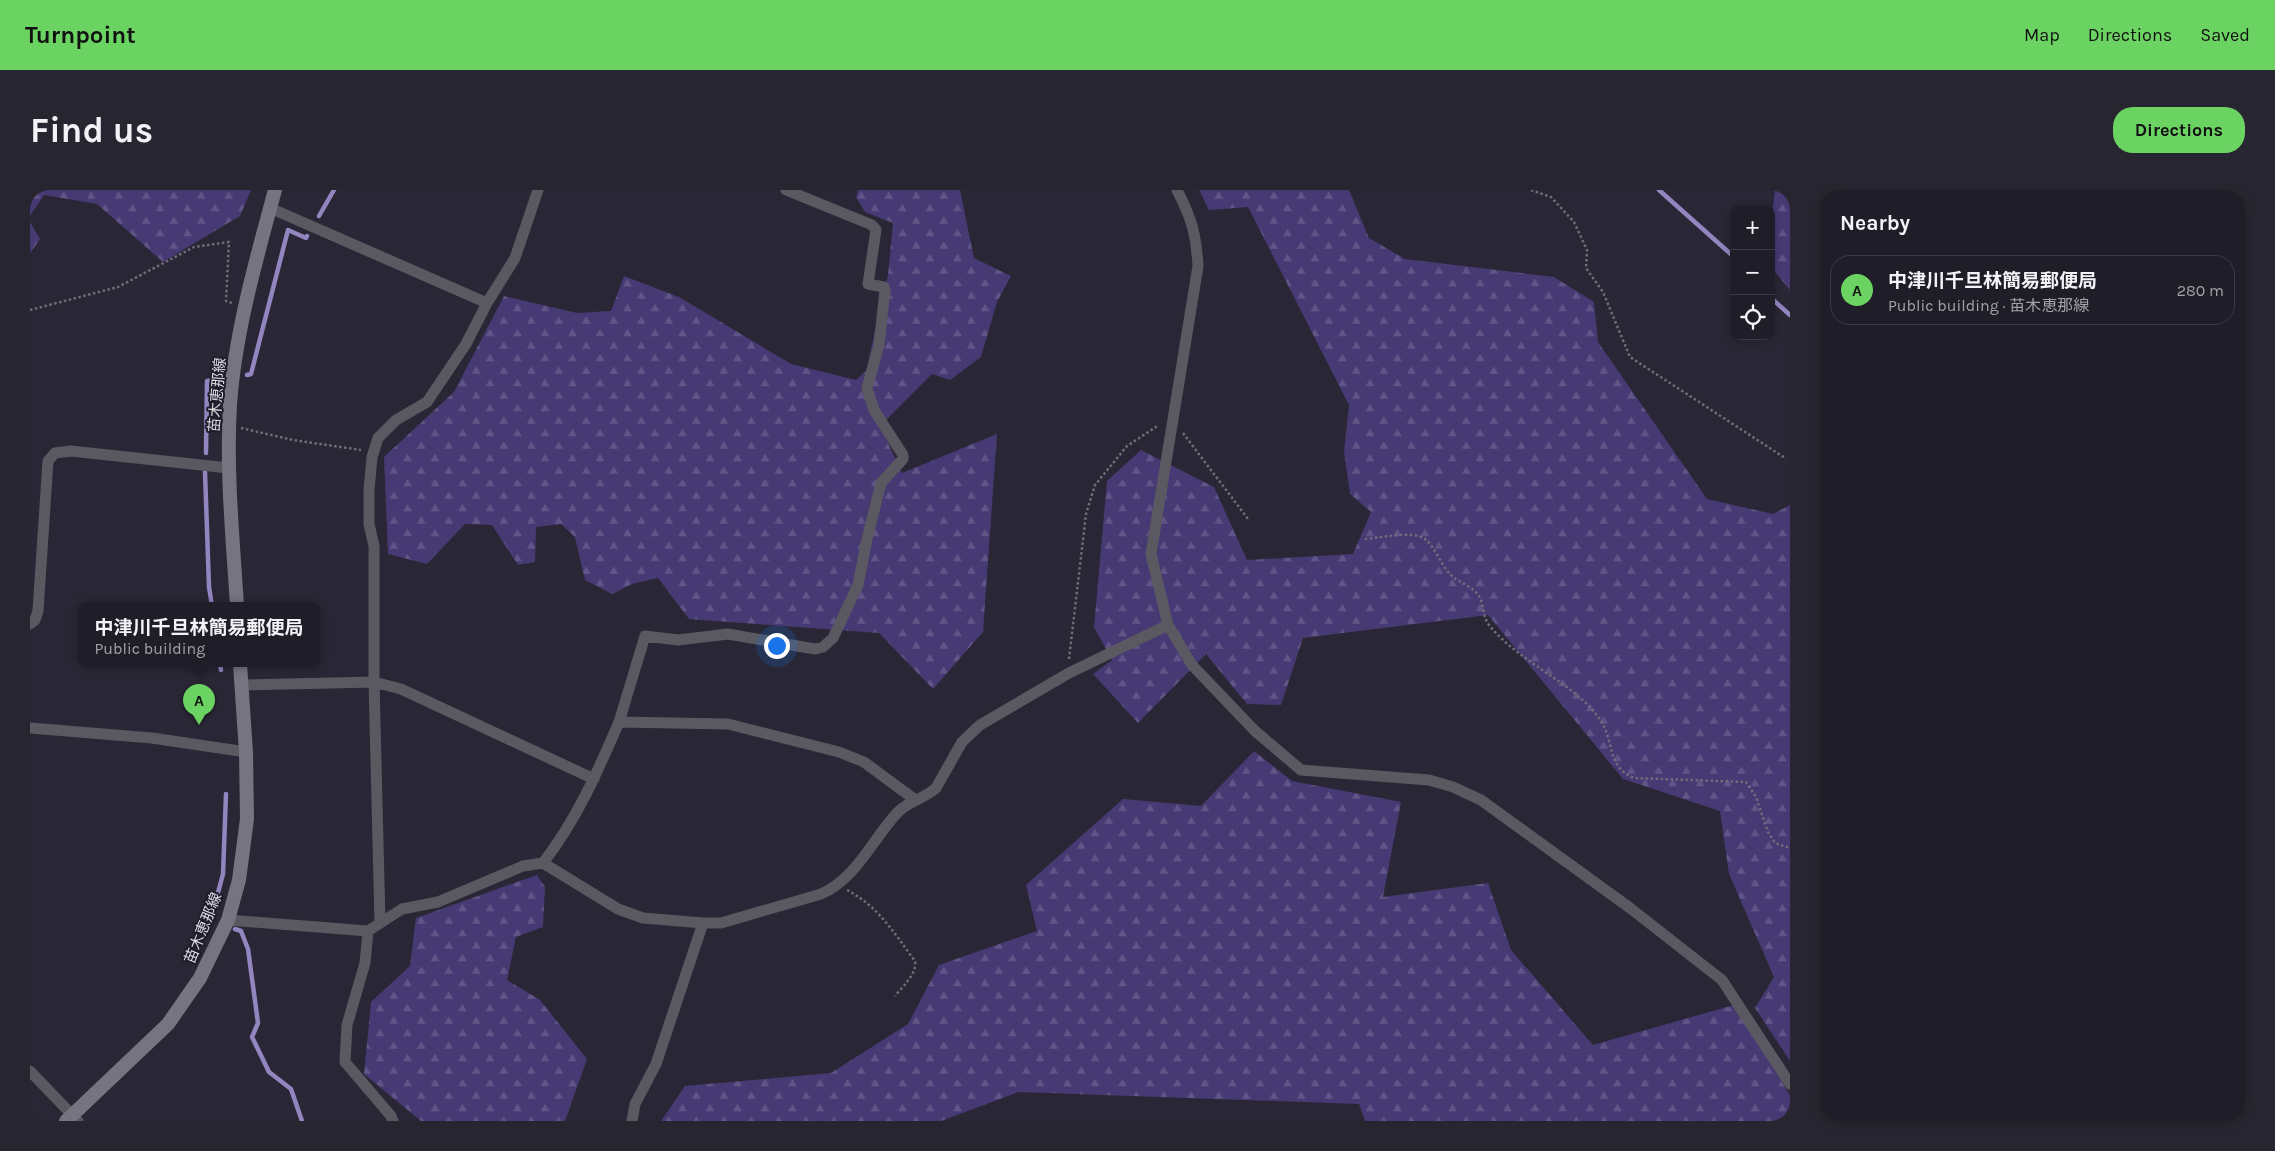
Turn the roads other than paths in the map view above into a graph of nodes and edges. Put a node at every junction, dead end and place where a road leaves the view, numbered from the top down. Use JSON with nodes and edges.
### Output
{"nodes":[{"id":1,"x":275,"y":190,"type":"edge"},
{"id":2,"x":538,"y":190,"type":"edge"},
{"id":3,"x":786,"y":190,"type":"edge"},
{"id":4,"x":1178,"y":190,"type":"edge"},
{"id":5,"x":270,"y":208,"type":"junction"},
{"id":6,"x":487,"y":303,"type":"junction"},
{"id":7,"x":229,"y":468,"type":"junction"},
{"id":8,"x":237,"y":602,"type":"edge"},
{"id":9,"x":30,"y":624,"type":"edge"},
{"id":10,"x":1168,"y":626,"type":"junction"},
{"id":11,"x":240,"y":667,"type":"edge"},
{"id":12,"x":374,"y":682,"type":"junction"},
{"id":13,"x":242,"y":685,"type":"junction"},
{"id":14,"x":619,"y":722,"type":"junction"},
{"id":15,"x":30,"y":729,"type":"edge"},
{"id":16,"x":246,"y":752,"type":"junction"},
{"id":17,"x":594,"y":778,"type":"junction"},
{"id":18,"x":914,"y":799,"type":"junction"},
{"id":19,"x":543,"y":863,"type":"junction"},
{"id":20,"x":228,"y":920,"type":"junction"},
{"id":21,"x":380,"y":922,"type":"junction"},
{"id":22,"x":703,"y":924,"type":"junction"},
{"id":23,"x":368,"y":931,"type":"junction"},
{"id":24,"x":30,"y":1071,"type":"edge"},
{"id":25,"x":1790,"y":1084,"type":"edge"},
{"id":26,"x":72,"y":1119,"type":"edge"},
{"id":27,"x":392,"y":1121,"type":"edge"},
{"id":28,"x":632,"y":1121,"type":"edge"}],
"edges":[{"from":1,"to":5,"type":"main road","name":"苗木恵那線"},
{"from":2,"to":6,"type":"street"},
{"from":3,"to":14,"type":"street"},
{"from":4,"to":10,"type":"street"},
{"from":5,"to":6,"type":"street"},
{"from":5,"to":7,"type":"main road","name":"苗木恵那線"},
{"from":6,"to":12,"type":"street"},
{"from":7,"to":8,"type":"main road","name":"苗木恵那線"},
{"from":7,"to":9,"type":"street"},
{"from":10,"to":18,"type":"street"},
{"from":10,"to":25,"type":"street"},
{"from":11,"to":13,"type":"main road","name":"苗木恵那線"},
{"from":12,"to":13,"type":"street"},
{"from":12,"to":17,"type":"street"},
{"from":12,"to":21,"type":"street"},
{"from":13,"to":16,"type":"main road","name":"苗木恵那線"},
{"from":14,"to":17,"type":"street"},
{"from":14,"to":18,"type":"street"},
{"from":15,"to":16,"type":"street"},
{"from":16,"to":20,"type":"main road","name":"苗木恵那線"},
{"from":17,"to":19,"type":"street"},
{"from":18,"to":22,"type":"street"},
{"from":19,"to":21,"type":"street"},
{"from":19,"to":22,"type":"street"},
{"from":20,"to":23,"type":"street"},
{"from":20,"to":26,"type":"main road","name":"苗木恵那線"},
{"from":21,"to":23,"type":"street"},
{"from":22,"to":28,"type":"street"},
{"from":23,"to":27,"type":"street"},
{"from":24,"to":26,"type":"street"}]}
